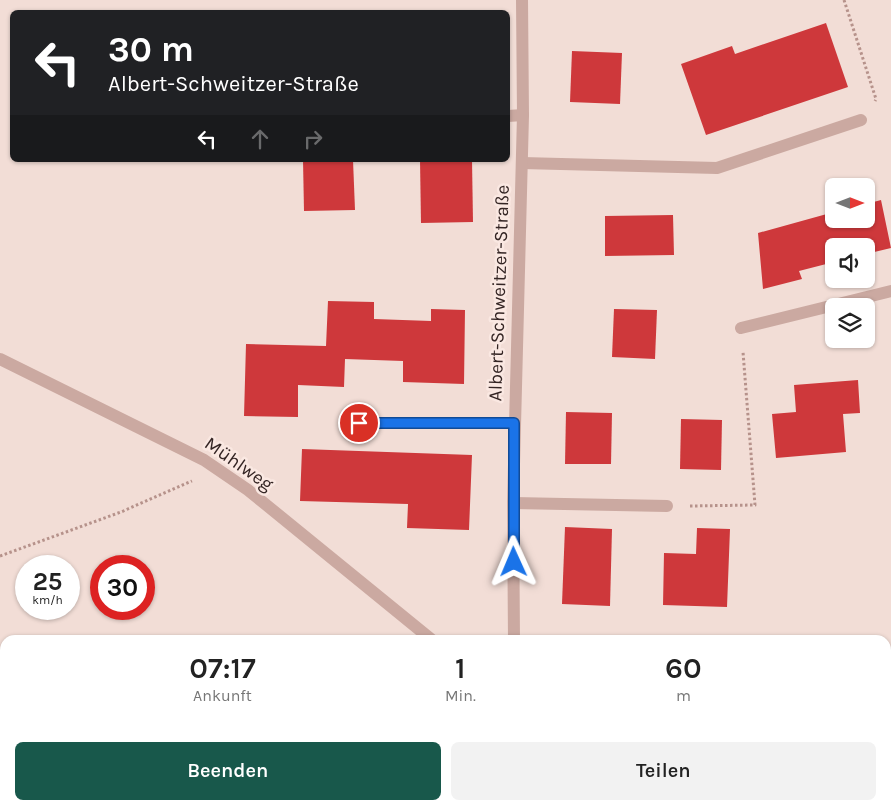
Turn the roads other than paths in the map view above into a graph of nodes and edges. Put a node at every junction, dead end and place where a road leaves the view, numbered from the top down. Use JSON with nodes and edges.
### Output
{"nodes":[{"id":1,"x":522,"y":0,"type":"edge"},
{"id":2,"x":510,"y":116,"type":"edge"},
{"id":3,"x":523,"y":116,"type":"junction"},
{"id":4,"x":861,"y":120,"type":"road end"},
{"id":5,"x":522,"y":163,"type":"junction"},
{"id":6,"x":891,"y":291,"type":"edge"},
{"id":7,"x":741,"y":328,"type":"road end"},
{"id":8,"x":0,"y":359,"type":"edge"},
{"id":9,"x":359,"y":423,"type":"dead end"},
{"id":10,"x":514,"y":423,"type":"junction"},
{"id":11,"x":513,"y":503,"type":"junction"},
{"id":12,"x":667,"y":506,"type":"road end"},
{"id":13,"x":426,"y":635,"type":"edge"},
{"id":14,"x":514,"y":635,"type":"edge"}],
"edges":[{"from":1,"to":3,"type":"street","name":"Albert-Schweitzer-Straße"},
{"from":2,"to":3,"type":"street"},
{"from":3,"to":5,"type":"street","name":"Albert-Schweitzer-Straße"},
{"from":4,"to":5,"type":"street","name":"Albert-Schweitzer-Straße"},
{"from":5,"to":10,"type":"street","name":"Albert-Schweitzer-Straße"},
{"from":6,"to":7,"type":"street"},
{"from":8,"to":13,"type":"street","name":"Mühlweg"},
{"from":9,"to":10,"type":"street","name":"Albert-Schweitzer-Straße"},
{"from":10,"to":11,"type":"street","name":"Albert-Schweitzer-Straße"},
{"from":11,"to":12,"type":"street"},
{"from":11,"to":14,"type":"street","name":"Albert-Schweitzer-Straße"}]}
